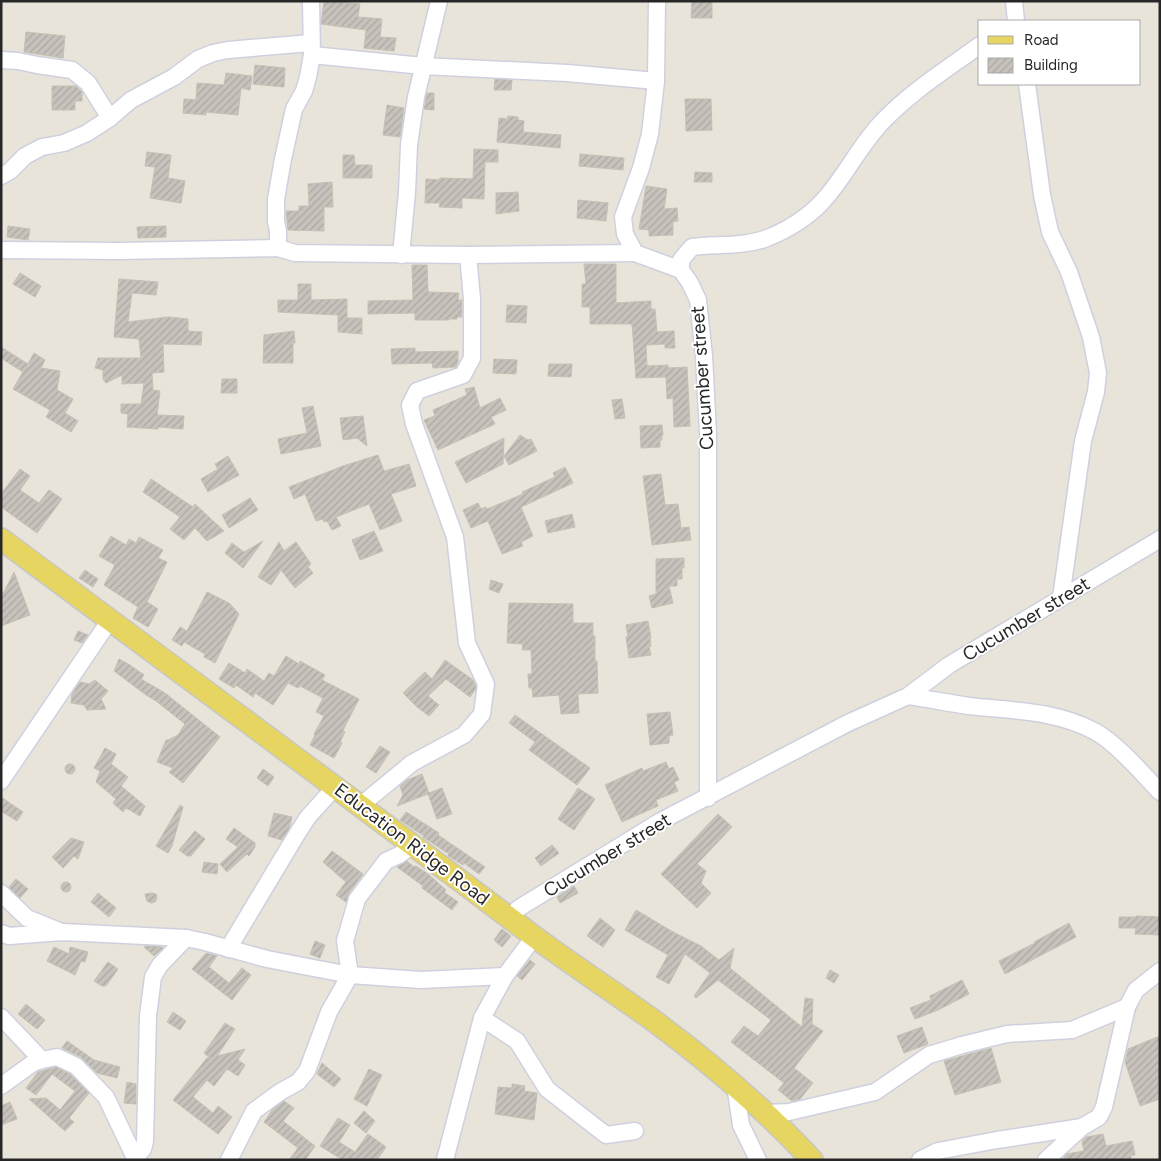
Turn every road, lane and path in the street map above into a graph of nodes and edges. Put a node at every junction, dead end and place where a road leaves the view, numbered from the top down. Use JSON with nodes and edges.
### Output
{"nodes":[{"id":1,"x":311,"y":1,"type":"edge"},
{"id":2,"x":439,"y":1,"type":"edge"},
{"id":3,"x":657,"y":1,"type":"edge"},
{"id":4,"x":1015,"y":10,"type":"edge"},
{"id":5,"x":1003,"y":20,"type":"edge"},
{"id":6,"x":978,"y":46,"type":"edge"},
{"id":7,"x":312,"y":49,"type":"junction"},
{"id":8,"x":1,"y":60,"type":"edge"},
{"id":9,"x":424,"y":66,"type":"junction"},
{"id":10,"x":656,"y":81,"type":"junction"},
{"id":11,"x":1027,"y":85,"type":"edge"},
{"id":12,"x":110,"y":118,"type":"junction"},
{"id":13,"x":1,"y":176,"type":"edge"},
{"id":14,"x":278,"y":248,"type":"junction"},
{"id":15,"x":1,"y":250,"type":"edge"},
{"id":16,"x":635,"y":253,"type":"junction"},
{"id":17,"x":401,"y":255,"type":"junction"},
{"id":18,"x":468,"y":255,"type":"junction"},
{"id":19,"x":681,"y":270,"type":"junction"},
{"id":20,"x":1,"y":539,"type":"edge"},
{"id":21,"x":1160,"y":539,"type":"edge"},
{"id":22,"x":1061,"y":598,"type":"junction"},
{"id":23,"x":110,"y":620,"type":"junction"},
{"id":24,"x":908,"y":696,"type":"junction"},
{"id":25,"x":1,"y":781,"type":"edge"},
{"id":26,"x":336,"y":786,"type":"junction"},
{"id":27,"x":1160,"y":792,"type":"edge"},
{"id":28,"x":708,"y":798,"type":"junction"},
{"id":29,"x":360,"y":806,"type":"junction"},
{"id":30,"x":413,"y":845,"type":"junction"},
{"id":31,"x":1,"y":893,"type":"edge"},
{"id":32,"x":510,"y":917,"type":"junction"},
{"id":33,"x":63,"y":932,"type":"junction"},
{"id":34,"x":1,"y":933,"type":"edge"},
{"id":35,"x":534,"y":937,"type":"junction"},
{"id":36,"x":186,"y":938,"type":"junction"},
{"id":37,"x":228,"y":949,"type":"junction"},
{"id":38,"x":1160,"y":971,"type":"edge"},
{"id":39,"x":350,"y":975,"type":"junction"},
{"id":40,"x":505,"y":976,"type":"junction"},
{"id":41,"x":1127,"y":1007,"type":"junction"},
{"id":42,"x":1,"y":1017,"type":"edge"},
{"id":43,"x":482,"y":1018,"type":"junction"},
{"id":44,"x":42,"y":1060,"type":"junction"},
{"id":45,"x":735,"y":1085,"type":"junction"},
{"id":46,"x":1,"y":1086,"type":"edge"},
{"id":47,"x":767,"y":1113,"type":"junction"},
{"id":48,"x":1082,"y":1127,"type":"junction"},
{"id":49,"x":635,"y":1131,"type":"dead end"},
{"id":50,"x":136,"y":1158,"type":"edge"},
{"id":51,"x":229,"y":1160,"type":"edge"},
{"id":52,"x":445,"y":1160,"type":"edge"},
{"id":53,"x":758,"y":1160,"type":"edge"},
{"id":54,"x":812,"y":1160,"type":"edge"},
{"id":55,"x":920,"y":1160,"type":"edge"},
{"id":56,"x":1046,"y":1160,"type":"edge"}],
"edges":[{"from":1,"to":7,"type":"street"},
{"from":2,"to":9,"type":"street"},
{"from":3,"to":10,"type":"street"},
{"from":4,"to":5,"type":"street"},
{"from":6,"to":19,"type":"street"},
{"from":7,"to":9,"type":"street"},
{"from":7,"to":12,"type":"street"},
{"from":7,"to":14,"type":"street"},
{"from":8,"to":12,"type":"street"},
{"from":9,"to":10,"type":"street"},
{"from":9,"to":17,"type":"street"},
{"from":10,"to":16,"type":"street"},
{"from":11,"to":22,"type":"street"},
{"from":12,"to":13,"type":"street"},
{"from":14,"to":15,"type":"street"},
{"from":14,"to":17,"type":"street"},
{"from":16,"to":18,"type":"street"},
{"from":16,"to":19,"type":"street"},
{"from":17,"to":18,"type":"street"},
{"from":18,"to":29,"type":"street"},
{"from":19,"to":28,"type":"street","name":"Cucumber street"},
{"from":20,"to":23,"type":"main road","name":"Education Ridge Road"},
{"from":21,"to":22,"type":"street","name":"Cucumber street"},
{"from":22,"to":24,"type":"street","name":"Cucumber street"},
{"from":23,"to":25,"type":"street"},
{"from":23,"to":26,"type":"main road","name":"Education Ridge Road"},
{"from":24,"to":27,"type":"street"},
{"from":24,"to":28,"type":"street","name":"Cucumber street"},
{"from":26,"to":29,"type":"main road","name":"Education Ridge Road"},
{"from":26,"to":37,"type":"street"},
{"from":28,"to":32,"type":"street","name":"Cucumber street"},
{"from":29,"to":30,"type":"main road","name":"Education Ridge Road"},
{"from":30,"to":32,"type":"main road","name":"Education Ridge Road"},
{"from":30,"to":39,"type":"street"},
{"from":31,"to":33,"type":"street"},
{"from":32,"to":35,"type":"main road","name":"Education Ridge Road"},
{"from":33,"to":34,"type":"street"},
{"from":33,"to":36,"type":"street"},
{"from":35,"to":40,"type":"street"},
{"from":35,"to":45,"type":"main road","name":"Education Ridge Road"},
{"from":36,"to":37,"type":"street"},
{"from":36,"to":50,"type":"street"},
{"from":37,"to":39,"type":"street"},
{"from":38,"to":41,"type":"street"},
{"from":39,"to":40,"type":"street"},
{"from":39,"to":51,"type":"street"},
{"from":40,"to":43,"type":"street"},
{"from":41,"to":47,"type":"street"},
{"from":41,"to":48,"type":"street"},
{"from":42,"to":44,"type":"street"},
{"from":43,"to":49,"type":"street"},
{"from":43,"to":52,"type":"street"},
{"from":44,"to":46,"type":"street"},
{"from":44,"to":50,"type":"street"},
{"from":45,"to":47,"type":"main road","name":"Education Ridge Road"},
{"from":45,"to":53,"type":"street"},
{"from":47,"to":54,"type":"main road","name":"Education Ridge Road"},
{"from":48,"to":55,"type":"street"},
{"from":48,"to":56,"type":"street"}]}
